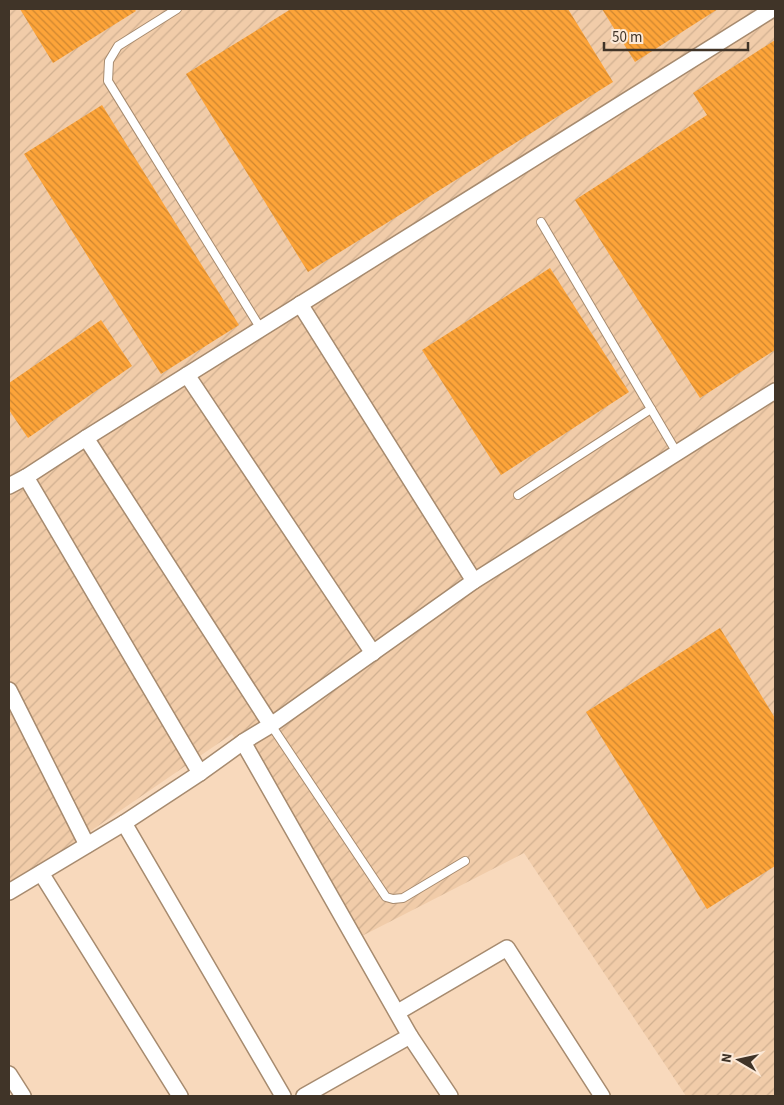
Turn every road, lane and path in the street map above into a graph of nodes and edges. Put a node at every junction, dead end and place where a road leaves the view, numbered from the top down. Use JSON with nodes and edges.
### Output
{"nodes":[{"id":1,"x":177,"y":9,"type":"edge"},
{"id":2,"x":773,"y":9,"type":"edge"},
{"id":3,"x":541,"y":222,"type":"dead end"},
{"id":4,"x":300,"y":304,"type":"junction"},
{"id":5,"x":261,"y":329,"type":"junction"},
{"id":6,"x":187,"y":375,"type":"junction"},
{"id":7,"x":775,"y":391,"type":"edge"},
{"id":8,"x":651,"y":409,"type":"junction"},
{"id":9,"x":86,"y":438,"type":"junction"},
{"id":10,"x":677,"y":452,"type":"junction"},
{"id":11,"x":26,"y":477,"type":"junction"},
{"id":12,"x":9,"y":486,"type":"edge"},
{"id":13,"x":518,"y":495,"type":"dead end"},
{"id":14,"x":474,"y":581,"type":"junction"},
{"id":15,"x":373,"y":653,"type":"junction"},
{"id":16,"x":9,"y":690,"type":"edge"},
{"id":17,"x":271,"y":725,"type":"junction"},
{"id":18,"x":243,"y":742,"type":"junction"},
{"id":19,"x":200,"y":773,"type":"junction"},
{"id":20,"x":124,"y":823,"type":"junction"},
{"id":21,"x":87,"y":845,"type":"junction"},
{"id":22,"x":465,"y":861,"type":"dead end"},
{"id":23,"x":41,"y":873,"type":"junction"},
{"id":24,"x":9,"y":892,"type":"edge"},
{"id":25,"x":398,"y":1012,"type":"junction"},
{"id":26,"x":410,"y":1036,"type":"junction"},
{"id":27,"x":9,"y":1074,"type":"edge"},
{"id":28,"x":23,"y":1096,"type":"edge"},
{"id":29,"x":180,"y":1096,"type":"edge"},
{"id":30,"x":283,"y":1096,"type":"edge"},
{"id":31,"x":304,"y":1096,"type":"edge"},
{"id":32,"x":450,"y":1096,"type":"edge"},
{"id":33,"x":602,"y":1096,"type":"edge"}],
"edges":[{"from":1,"to":5,"type":"lane"},
{"from":2,"to":4,"type":"street"},
{"from":3,"to":8,"type":"lane"},
{"from":4,"to":5,"type":"street"},
{"from":4,"to":14,"type":"street"},
{"from":5,"to":6,"type":"street"},
{"from":6,"to":9,"type":"street"},
{"from":6,"to":15,"type":"street"},
{"from":7,"to":10,"type":"street"},
{"from":8,"to":10,"type":"lane"},
{"from":8,"to":13,"type":"lane"},
{"from":9,"to":11,"type":"street"},
{"from":9,"to":17,"type":"street"},
{"from":10,"to":14,"type":"street"},
{"from":11,"to":12,"type":"street"},
{"from":11,"to":19,"type":"street"},
{"from":14,"to":15,"type":"street"},
{"from":15,"to":17,"type":"street"},
{"from":16,"to":21,"type":"street"},
{"from":17,"to":18,"type":"street"},
{"from":17,"to":22,"type":"lane"},
{"from":18,"to":19,"type":"street"},
{"from":18,"to":25,"type":"street"},
{"from":19,"to":20,"type":"street"},
{"from":20,"to":21,"type":"street"},
{"from":20,"to":30,"type":"street"},
{"from":21,"to":23,"type":"street"},
{"from":23,"to":24,"type":"street"},
{"from":23,"to":29,"type":"street"},
{"from":25,"to":26,"type":"street"},
{"from":25,"to":33,"type":"street"},
{"from":26,"to":31,"type":"street"},
{"from":26,"to":32,"type":"street"},
{"from":27,"to":28,"type":"street"}]}
